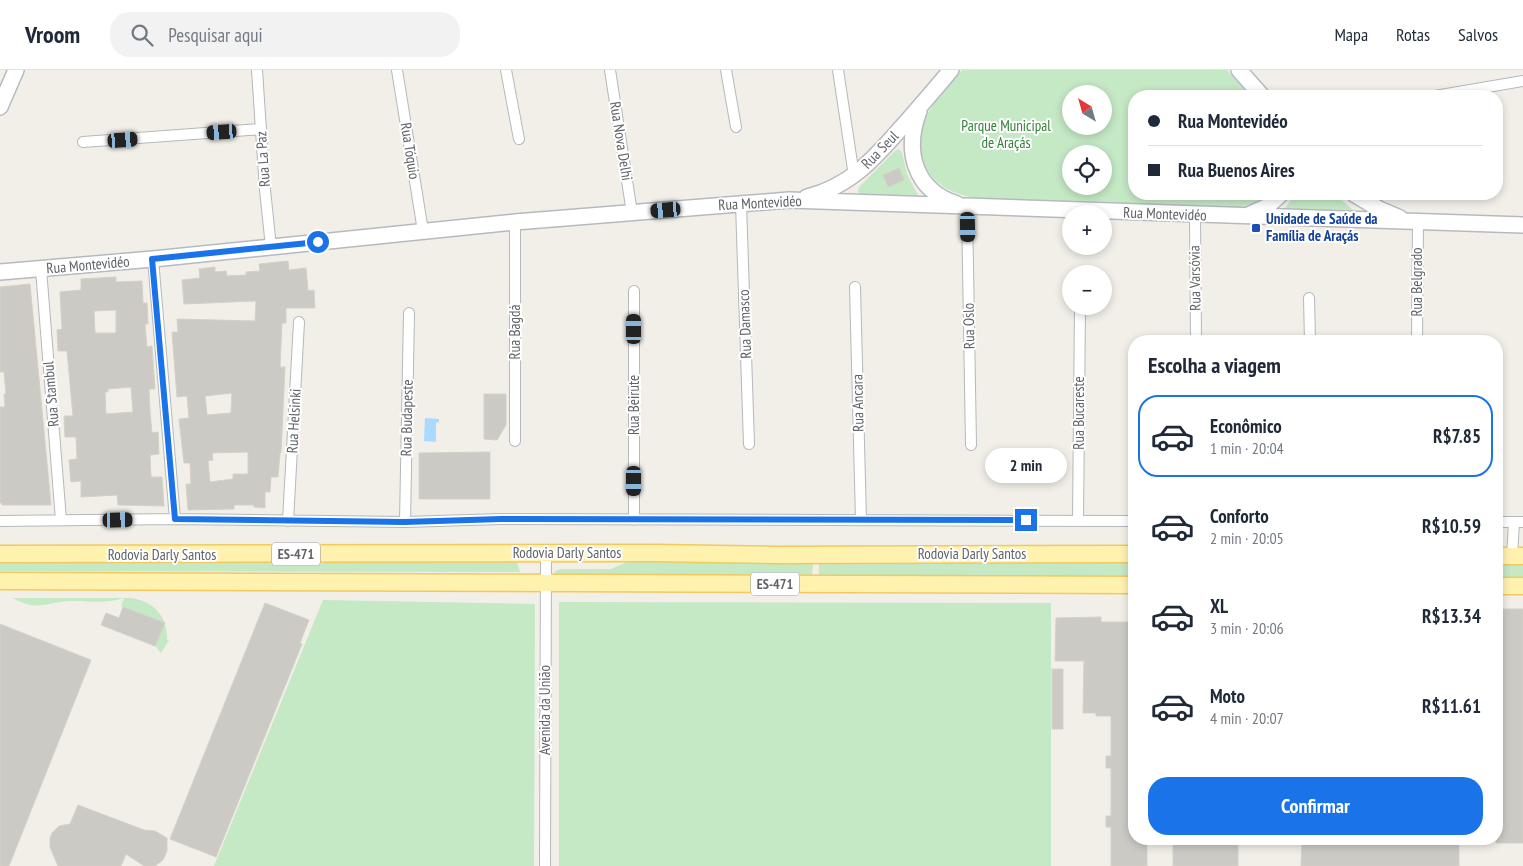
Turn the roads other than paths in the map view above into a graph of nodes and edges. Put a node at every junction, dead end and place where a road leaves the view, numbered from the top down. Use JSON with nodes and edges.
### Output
{"nodes":[{"id":1,"x":16,"y":70,"type":"edge"},
{"id":2,"x":257,"y":70,"type":"edge"},
{"id":3,"x":397,"y":70,"type":"edge"},
{"id":4,"x":506,"y":70,"type":"edge"},
{"id":5,"x":610,"y":70,"type":"edge"},
{"id":6,"x":726,"y":70,"type":"edge"},
{"id":7,"x":838,"y":70,"type":"edge"},
{"id":8,"x":950,"y":70,"type":"edge"},
{"id":9,"x":1239,"y":70,"type":"edge"},
{"id":10,"x":1523,"y":80,"type":"edge"},
{"id":11,"x":1257,"y":90,"type":"edge"},
{"id":12,"x":1468,"y":90,"type":"edge"},
{"id":13,"x":926,"y":99,"type":"junction"},
{"id":14,"x":0,"y":106,"type":"edge"},
{"id":15,"x":736,"y":127,"type":"dead end"},
{"id":16,"x":261,"y":129,"type":"junction"},
{"id":17,"x":519,"y":139,"type":"dead end"},
{"id":18,"x":83,"y":142,"type":"dead end"},
{"id":19,"x":854,"y":176,"type":"junction"},
{"id":20,"x":789,"y":200,"type":"junction"},
{"id":21,"x":1274,"y":200,"type":"edge"},
{"id":22,"x":1364,"y":200,"type":"edge"},
{"id":23,"x":741,"y":204,"type":"junction"},
{"id":24,"x":968,"y":207,"type":"junction"},
{"id":25,"x":632,"y":213,"type":"junction"},
{"id":26,"x":1195,"y":215,"type":"junction"},
{"id":27,"x":1236,"y":216,"type":"junction"},
{"id":28,"x":515,"y":222,"type":"junction"},
{"id":29,"x":1414,"y":222,"type":"junction"},
{"id":30,"x":1523,"y":226,"type":"edge"},
{"id":31,"x":423,"y":231,"type":"junction"},
{"id":32,"x":271,"y":247,"type":"junction"},
{"id":33,"x":152,"y":259,"type":"junction"},
{"id":34,"x":41,"y":269,"type":"junction"},
{"id":35,"x":0,"y":272,"type":"edge"},
{"id":36,"x":855,"y":287,"type":"dead end"},
{"id":37,"x":634,"y":291,"type":"dead end"},
{"id":38,"x":1309,"y":298,"type":"dead end"},
{"id":39,"x":409,"y":313,"type":"dead end"},
{"id":40,"x":1080,"y":315,"type":"edge"},
{"id":41,"x":299,"y":322,"type":"dead end"},
{"id":42,"x":1196,"y":335,"type":"edge"},
{"id":43,"x":1310,"y":335,"type":"edge"},
{"id":44,"x":1417,"y":335,"type":"edge"},
{"id":45,"x":515,"y":441,"type":"dead end"},
{"id":46,"x":749,"y":444,"type":"dead end"},
{"id":47,"x":971,"y":444,"type":"dead end"},
{"id":48,"x":175,"y":519,"type":"junction"},
{"id":49,"x":0,"y":520,"type":"edge"},
{"id":50,"x":60,"y":520,"type":"junction"},
{"id":51,"x":634,"y":520,"type":"junction"},
{"id":52,"x":861,"y":520,"type":"junction"},
{"id":53,"x":288,"y":521,"type":"junction"},
{"id":54,"x":1078,"y":521,"type":"junction"},
{"id":55,"x":1128,"y":521,"type":"edge"},
{"id":56,"x":405,"y":522,"type":"junction"},
{"id":57,"x":1503,"y":522,"type":"edge"},
{"id":58,"x":1518,"y":522,"type":"edge"},
{"id":59,"x":546,"y":553,"type":"junction"},
{"id":60,"x":0,"y":554,"type":"edge"},
{"id":61,"x":1128,"y":554,"type":"edge"},
{"id":62,"x":1510,"y":556,"type":"edge"},
{"id":63,"x":0,"y":581,"type":"edge"},
{"id":64,"x":546,"y":584,"type":"junction"},
{"id":65,"x":1128,"y":585,"type":"edge"},
{"id":66,"x":1503,"y":586,"type":"edge"},
{"id":67,"x":1523,"y":586,"type":"edge"},
{"id":68,"x":545,"y":866,"type":"edge"}],
"edges":[{"from":1,"to":14,"type":"street"},
{"from":2,"to":16,"type":"street","name":"Rua La Paz"},
{"from":3,"to":31,"type":"street","name":"Rua Tóquio"},
{"from":4,"to":17,"type":"street"},
{"from":5,"to":25,"type":"street","name":"Rua Nova Delhi"},
{"from":6,"to":15,"type":"street"},
{"from":7,"to":19,"type":"street"},
{"from":8,"to":13,"type":"street","name":"Rua Seul"},
{"from":9,"to":11,"type":"street"},
{"from":10,"to":12,"type":"street"},
{"from":13,"to":19,"type":"street","name":"Rua Seul"},
{"from":13,"to":24,"type":"street"},
{"from":16,"to":18,"type":"street"},
{"from":16,"to":32,"type":"street","name":"Rua La Paz"},
{"from":19,"to":20,"type":"street","name":"Rua Seul"},
{"from":20,"to":23,"type":"street","name":"Rua Montevidéo"},
{"from":20,"to":24,"type":"street","name":"Rua Montevidéo"},
{"from":21,"to":27,"type":"street"},
{"from":22,"to":29,"type":"street"},
{"from":23,"to":25,"type":"street","name":"Rua Montevidéo"},
{"from":23,"to":46,"type":"street","name":"Rua Damasco"},
{"from":24,"to":26,"type":"street","name":"Rua Montevidéo"},
{"from":24,"to":47,"type":"street","name":"Rua Oslo"},
{"from":25,"to":28,"type":"street","name":"Rua Montevidéo"},
{"from":26,"to":27,"type":"street","name":"Rua Montevidéo"},
{"from":26,"to":42,"type":"street","name":"Rua Varsóvia"},
{"from":27,"to":29,"type":"street","name":"Rua Montevidéo"},
{"from":28,"to":31,"type":"street","name":"Rua Montevidéo"},
{"from":28,"to":45,"type":"street","name":"Rua Bagdá"},
{"from":29,"to":30,"type":"street","name":"Rua Montevidéo"},
{"from":29,"to":44,"type":"street","name":"Rua Belgrado"},
{"from":31,"to":32,"type":"street","name":"Rua Montevidéo"},
{"from":32,"to":33,"type":"street","name":"Rua Montevidéo"},
{"from":33,"to":34,"type":"street","name":"Rua Montevidéo"},
{"from":33,"to":48,"type":"street"},
{"from":34,"to":35,"type":"street","name":"Rua Montevidéo"},
{"from":34,"to":50,"type":"street","name":"Rua Stambul"},
{"from":36,"to":52,"type":"street","name":"Rua Ancara"},
{"from":37,"to":51,"type":"street","name":"Rua Beirute"},
{"from":38,"to":43,"type":"street"},
{"from":39,"to":56,"type":"street","name":"Rua Budapeste"},
{"from":40,"to":54,"type":"street","name":"Rua Bucareste"},
{"from":41,"to":53,"type":"street","name":"Rua Helsinki"},
{"from":48,"to":50,"type":"street"},
{"from":48,"to":53,"type":"street"},
{"from":49,"to":50,"type":"street"},
{"from":51,"to":52,"type":"street"},
{"from":51,"to":56,"type":"street"},
{"from":52,"to":54,"type":"street"},
{"from":53,"to":56,"type":"street"},
{"from":54,"to":55,"type":"street"},
{"from":57,"to":58,"type":"street"},
{"from":58,"to":62,"type":"street"},
{"from":59,"to":60,"type":"main road","name":"Rodovia Darly Santos","number":"ES-471"},
{"from":59,"to":61,"type":"main road","name":"Rodovia Darly Santos","number":"ES-471"},
{"from":59,"to":64,"type":"street","name":"Avenida da União"},
{"from":63,"to":64,"type":"main road","name":"Rodovia Darly Santos","number":"ES-471"},
{"from":64,"to":65,"type":"main road","name":"Rodovia Darly Santos","number":"ES-471"},
{"from":64,"to":68,"type":"street","name":"Avenida da União"},
{"from":66,"to":67,"type":"main road"}]}
